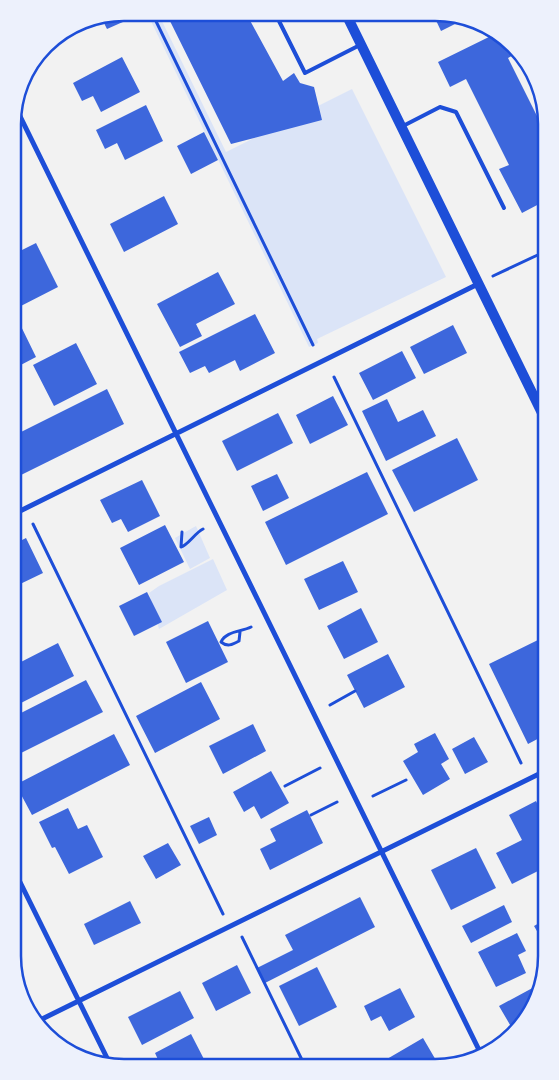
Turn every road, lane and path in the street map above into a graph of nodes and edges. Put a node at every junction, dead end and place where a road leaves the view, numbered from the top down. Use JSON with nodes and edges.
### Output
{"nodes":[{"id":1,"x":156,"y":21,"type":"edge"},
{"id":2,"x":279,"y":21,"type":"edge"},
{"id":3,"x":350,"y":21,"type":"edge"},
{"id":4,"x":361,"y":44,"type":"junction"},
{"id":5,"x":21,"y":119,"type":"edge"},
{"id":6,"x":401,"y":127,"type":"junction"},
{"id":7,"x":504,"y":208,"type":"dead end"},
{"id":8,"x":538,"y":255,"type":"edge"},
{"id":9,"x":478,"y":284,"type":"junction"},
{"id":10,"x":313,"y":344,"type":"dead end"},
{"id":11,"x":334,"y":377,"type":"dead end"},
{"id":12,"x":538,"y":405,"type":"edge"},
{"id":13,"x":176,"y":434,"type":"junction"},
{"id":14,"x":21,"y":511,"type":"edge"},
{"id":15,"x":33,"y":524,"type":"dead end"},
{"id":16,"x":203,"y":529,"type":"dead end"},
{"id":17,"x":182,"y":532,"type":"dead end"},
{"id":18,"x":251,"y":627,"type":"dead end"},
{"id":19,"x":240,"y":632,"type":"junction"},
{"id":20,"x":355,"y":692,"type":"dead end"},
{"id":21,"x":330,"y":705,"type":"dead end"},
{"id":22,"x":521,"y":763,"type":"dead end"},
{"id":23,"x":320,"y":768,"type":"dead end"},
{"id":24,"x":538,"y":774,"type":"edge"},
{"id":25,"x":406,"y":780,"type":"dead end"},
{"id":26,"x":286,"y":786,"type":"dead end"},
{"id":27,"x":373,"y":796,"type":"dead end"},
{"id":28,"x":336,"y":802,"type":"dead end"},
{"id":29,"x":312,"y":815,"type":"dead end"},
{"id":30,"x":382,"y":851,"type":"junction"},
{"id":31,"x":21,"y":884,"type":"edge"},
{"id":32,"x":224,"y":914,"type":"dead end"},
{"id":33,"x":242,"y":937,"type":"dead end"},
{"id":34,"x":78,"y":1001,"type":"junction"},
{"id":35,"x":43,"y":1018,"type":"edge"},
{"id":36,"x":478,"y":1049,"type":"edge"},
{"id":37,"x":106,"y":1057,"type":"edge"},
{"id":38,"x":302,"y":1059,"type":"edge"}],
"edges":[{"from":1,"to":10,"type":"path"},
{"from":2,"to":4,"type":"lane"},
{"from":3,"to":4,"type":"main road"},
{"from":4,"to":6,"type":"main road"},
{"from":5,"to":13,"type":"street"},
{"from":6,"to":7,"type":"lane"},
{"from":6,"to":9,"type":"main road"},
{"from":8,"to":9,"type":"path"},
{"from":9,"to":12,"type":"main road"},
{"from":9,"to":13,"type":"street"},
{"from":11,"to":22,"type":"path"},
{"from":13,"to":14,"type":"street"},
{"from":13,"to":30,"type":"street"},
{"from":15,"to":32,"type":"path"},
{"from":16,"to":17,"type":"path"},
{"from":18,"to":19,"type":"path"},
{"from":19,"to":19,"type":"path"},
{"from":20,"to":21,"type":"path"},
{"from":23,"to":26,"type":"path"},
{"from":24,"to":30,"type":"street"},
{"from":25,"to":27,"type":"path"},
{"from":28,"to":29,"type":"path"},
{"from":30,"to":34,"type":"street"},
{"from":30,"to":36,"type":"street"},
{"from":31,"to":34,"type":"street"},
{"from":33,"to":38,"type":"path"},
{"from":34,"to":35,"type":"street"},
{"from":34,"to":37,"type":"street"}]}
